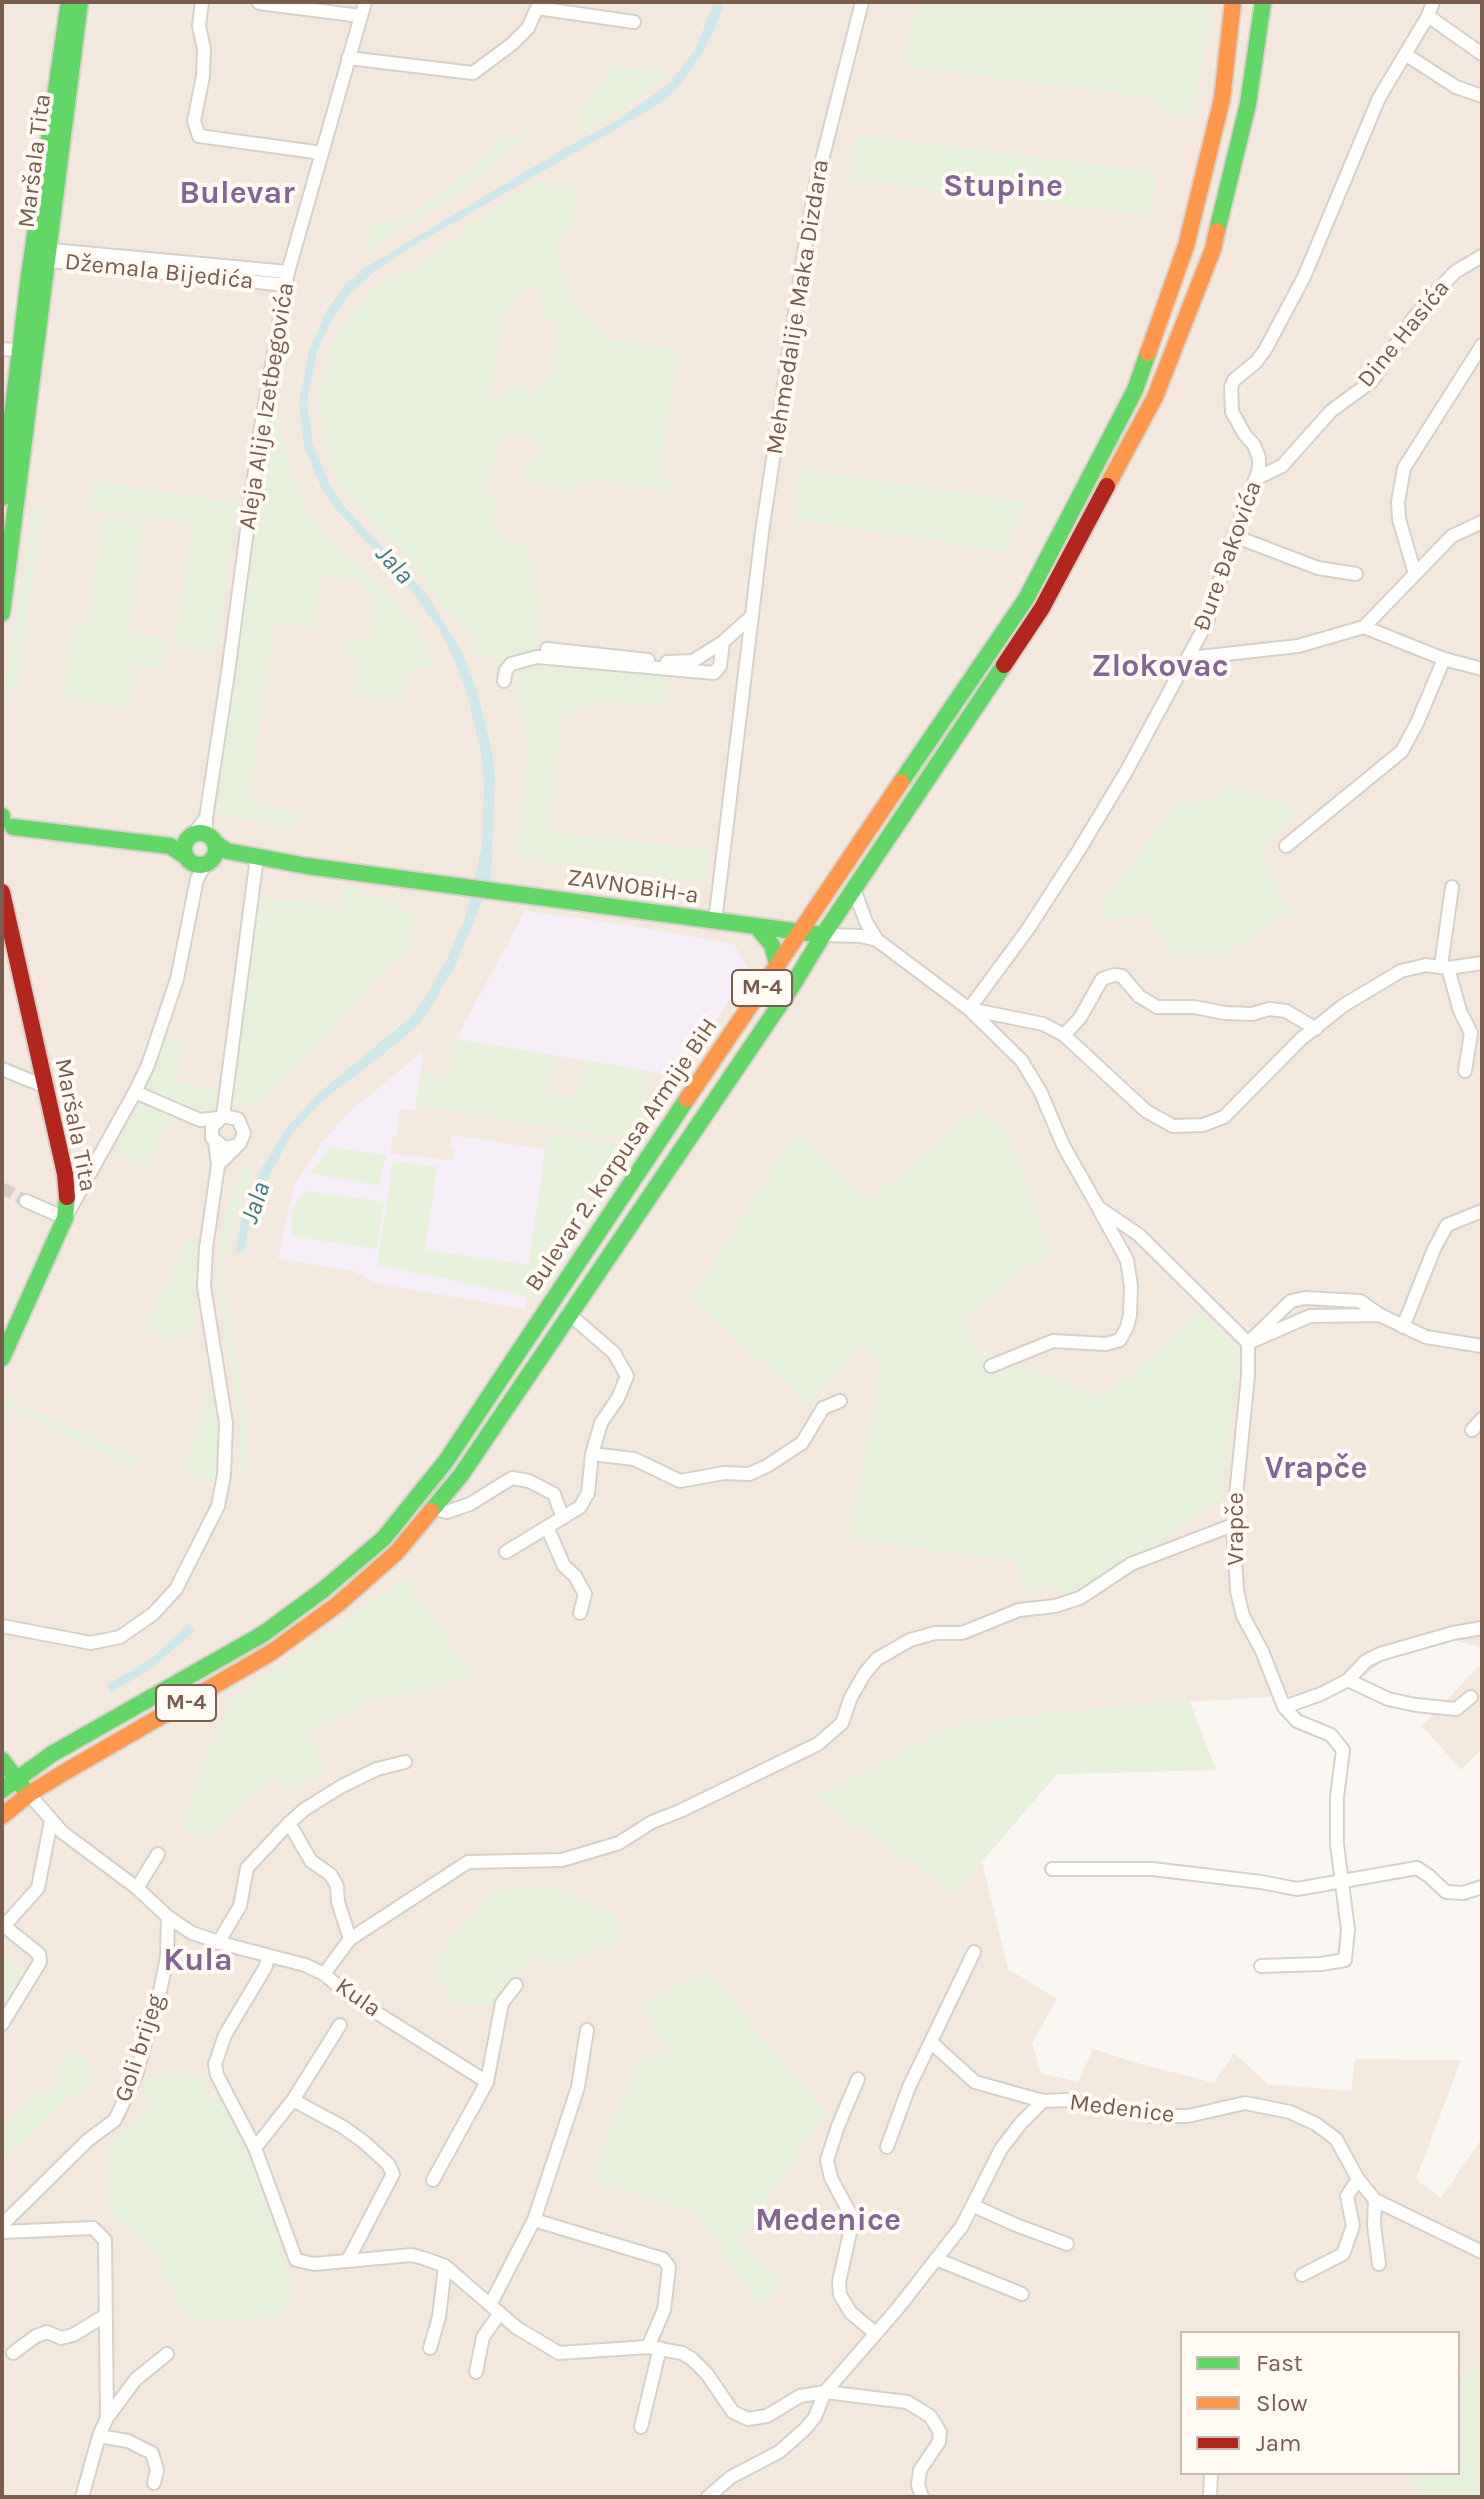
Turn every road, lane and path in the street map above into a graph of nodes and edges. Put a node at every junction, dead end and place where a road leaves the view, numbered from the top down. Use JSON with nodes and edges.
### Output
{"nodes":[{"id":1,"x":69,"y":2,"type":"edge"},
{"id":2,"x":80,"y":2,"type":"edge"},
{"id":3,"x":202,"y":2,"type":"edge"},
{"id":4,"x":365,"y":2,"type":"edge"},
{"id":5,"x":862,"y":2,"type":"edge"},
{"id":6,"x":1233,"y":2,"type":"edge"},
{"id":7,"x":1263,"y":2,"type":"edge"},
{"id":8,"x":1433,"y":2,"type":"edge"},
{"id":9,"x":259,"y":3,"type":"edge"},
{"id":10,"x":361,"y":16,"type":"junction"},
{"id":11,"x":1428,"y":16,"type":"junction"},
{"id":12,"x":634,"y":22,"type":"dead end"},
{"id":13,"x":1405,"y":54,"type":"junction"},
{"id":14,"x":1482,"y":54,"type":"edge"},
{"id":15,"x":348,"y":58,"type":"junction"},
{"id":16,"x":1482,"y":96,"type":"edge"},
{"id":17,"x":322,"y":153,"type":"junction"},
{"id":18,"x":40,"y":254,"type":"junction"},
{"id":19,"x":1482,"y":256,"type":"edge"},
{"id":20,"x":288,"y":278,"type":"junction"},
{"id":21,"x":1482,"y":345,"type":"edge"},
{"id":22,"x":2,"y":349,"type":"edge"},
{"id":23,"x":27,"y":351,"type":"junction"},
{"id":24,"x":1257,"y":478,"type":"junction"},
{"id":25,"x":2,"y":498,"type":"edge"},
{"id":26,"x":1482,"y":522,"type":"edge"},
{"id":27,"x":1469,"y":529,"type":"junction"},
{"id":28,"x":1234,"y":536,"type":"junction"},
{"id":29,"x":1482,"y":537,"type":"edge"},
{"id":30,"x":1356,"y":574,"type":"dead end"},
{"id":31,"x":1415,"y":574,"type":"junction"},
{"id":32,"x":4,"y":593,"type":"edge"},
{"id":33,"x":2,"y":613,"type":"edge"},
{"id":34,"x":752,"y":616,"type":"junction"},
{"id":35,"x":1364,"y":627,"type":"junction"},
{"id":36,"x":723,"y":642,"type":"junction"},
{"id":37,"x":547,"y":649,"type":"dead end"},
{"id":38,"x":1190,"y":658,"type":"junction"},
{"id":39,"x":1444,"y":659,"type":"junction"},
{"id":40,"x":1482,"y":669,"type":"edge"},
{"id":41,"x":504,"y":681,"type":"dead end"},
{"id":42,"x":206,"y":818,"type":"junction"},
{"id":43,"x":4,"y":822,"type":"edge"},
{"id":44,"x":191,"y":836,"type":"junction"},
{"id":45,"x":217,"y":843,"type":"junction"},
{"id":46,"x":170,"y":846,"type":"junction"},
{"id":47,"x":1286,"y":846,"type":"dead end"},
{"id":48,"x":257,"y":857,"type":"junction"},
{"id":49,"x":187,"y":858,"type":"junction"},
{"id":50,"x":208,"y":862,"type":"junction"},
{"id":51,"x":197,"y":879,"type":"junction"},
{"id":52,"x":1452,"y":887,"type":"dead end"},
{"id":53,"x":854,"y":889,"type":"junction"},
{"id":54,"x":2,"y":892,"type":"edge"},
{"id":55,"x":715,"y":922,"type":"junction"},
{"id":56,"x":757,"y":927,"type":"junction"},
{"id":57,"x":797,"y":933,"type":"junction"},
{"id":58,"x":823,"y":935,"type":"junction"},
{"id":59,"x":877,"y":940,"type":"junction"},
{"id":60,"x":777,"y":963,"type":"junction"},
{"id":61,"x":1482,"y":963,"type":"edge"},
{"id":62,"x":1444,"y":967,"type":"junction"},
{"id":63,"x":969,"y":1009,"type":"junction"},
{"id":64,"x":1316,"y":1029,"type":"junction"},
{"id":65,"x":1471,"y":1033,"type":"junction"},
{"id":66,"x":1064,"y":1035,"type":"junction"},
{"id":67,"x":1482,"y":1049,"type":"edge"},
{"id":68,"x":2,"y":1069,"type":"edge"},
{"id":69,"x":1465,"y":1071,"type":"dead end"},
{"id":70,"x":44,"y":1086,"type":"junction"},
{"id":71,"x":135,"y":1092,"type":"junction"},
{"id":72,"x":220,"y":1117,"type":"junction"},
{"id":73,"x":200,"y":1120,"type":"junction"},
{"id":74,"x":214,"y":1140,"type":"junction"},
{"id":75,"x":235,"y":1146,"type":"junction"},
{"id":76,"x":218,"y":1165,"type":"junction"},
{"id":77,"x":26,"y":1201,"type":"tunnel mouth"},
{"id":78,"x":1098,"y":1207,"type":"junction"},
{"id":79,"x":1482,"y":1211,"type":"edge"},
{"id":80,"x":65,"y":1218,"type":"junction"},
{"id":81,"x":568,"y":1313,"type":"junction"},
{"id":82,"x":1380,"y":1315,"type":"junction"},
{"id":83,"x":1403,"y":1327,"type":"junction"},
{"id":84,"x":1248,"y":1343,"type":"junction"},
{"id":85,"x":1482,"y":1346,"type":"edge"},
{"id":86,"x":2,"y":1358,"type":"edge"},
{"id":87,"x":991,"y":1366,"type":"dead end"},
{"id":88,"x":840,"y":1401,"type":"dead end"},
{"id":89,"x":1482,"y":1419,"type":"edge"},
{"id":90,"x":1472,"y":1430,"type":"dead end"},
{"id":91,"x":592,"y":1454,"type":"junction"},
{"id":92,"x":434,"y":1509,"type":"junction"},
{"id":93,"x":563,"y":1518,"type":"junction"},
{"id":94,"x":1233,"y":1525,"type":"junction"},
{"id":95,"x":547,"y":1527,"type":"junction"},
{"id":96,"x":506,"y":1552,"type":"dead end"},
{"id":97,"x":580,"y":1613,"type":"dead end"},
{"id":98,"x":2,"y":1626,"type":"edge"},
{"id":99,"x":1482,"y":1628,"type":"edge"},
{"id":100,"x":1348,"y":1680,"type":"junction"},
{"id":101,"x":1471,"y":1697,"type":"dead end"},
{"id":102,"x":1284,"y":1707,"type":"junction"},
{"id":103,"x":2,"y":1760,"type":"edge"},
{"id":104,"x":405,"y":1762,"type":"dead end"},
{"id":105,"x":7,"y":1782,"type":"edge"},
{"id":106,"x":29,"y":1800,"type":"junction"},
{"id":107,"x":2,"y":1816,"type":"edge"},
{"id":108,"x":51,"y":1821,"type":"junction"},
{"id":109,"x":289,"y":1823,"type":"junction"},
{"id":110,"x":158,"y":1854,"type":"dead end"},
{"id":111,"x":1052,"y":1869,"type":"dead end"},
{"id":112,"x":1340,"y":1880,"type":"junction"},
{"id":113,"x":1482,"y":1887,"type":"edge"},
{"id":114,"x":137,"y":1888,"type":"junction"},
{"id":115,"x":168,"y":1917,"type":"junction"},
{"id":116,"x":350,"y":1939,"type":"junction"},
{"id":117,"x":218,"y":1943,"type":"junction"},
{"id":118,"x":974,"y":1952,"type":"dead end"},
{"id":119,"x":269,"y":1956,"type":"junction"},
{"id":120,"x":1261,"y":1966,"type":"dead end"},
{"id":121,"x":324,"y":1974,"type":"junction"},
{"id":122,"x":516,"y":1985,"type":"dead end"},
{"id":123,"x":2,"y":2024,"type":"edge"},
{"id":124,"x":340,"y":2025,"type":"dead end"},
{"id":125,"x":587,"y":2030,"type":"dead end"},
{"id":126,"x":932,"y":2043,"type":"junction"},
{"id":127,"x":858,"y":2079,"type":"dead end"},
{"id":128,"x":487,"y":2082,"type":"junction"},
{"id":129,"x":293,"y":2100,"type":"junction"},
{"id":130,"x":1043,"y":2101,"type":"junction"},
{"id":131,"x":887,"y":2147,"type":"dead end"},
{"id":132,"x":255,"y":2148,"type":"junction"},
{"id":133,"x":1358,"y":2179,"type":"junction"},
{"id":134,"x":433,"y":2180,"type":"dead end"},
{"id":135,"x":1375,"y":2200,"type":"junction"},
{"id":136,"x":974,"y":2206,"type":"junction"},
{"id":137,"x":534,"y":2220,"type":"junction"},
{"id":138,"x":2,"y":2225,"type":"edge"},
{"id":139,"x":2,"y":2232,"type":"edge"},
{"id":140,"x":1067,"y":2244,"type":"dead end"},
{"id":141,"x":1482,"y":2252,"type":"edge"},
{"id":142,"x":936,"y":2259,"type":"junction"},
{"id":143,"x":348,"y":2260,"type":"junction"},
{"id":144,"x":1379,"y":2264,"type":"dead end"},
{"id":145,"x":445,"y":2266,"type":"junction"},
{"id":146,"x":1302,"y":2275,"type":"dead end"},
{"id":147,"x":1022,"y":2294,"type":"dead end"},
{"id":148,"x":495,"y":2309,"type":"junction"},
{"id":149,"x":106,"y":2315,"type":"junction"},
{"id":150,"x":874,"y":2332,"type":"junction"},
{"id":151,"x":654,"y":2347,"type":"junction"},
{"id":152,"x":430,"y":2348,"type":"dead end"},
{"id":153,"x":13,"y":2353,"type":"dead end"},
{"id":154,"x":167,"y":2354,"type":"dead end"},
{"id":155,"x":476,"y":2372,"type":"dead end"},
{"id":156,"x":825,"y":2392,"type":"junction"},
{"id":157,"x":107,"y":2418,"type":"junction"},
{"id":158,"x":641,"y":2427,"type":"dead end"},
{"id":159,"x":99,"y":2436,"type":"junction"},
{"id":160,"x":1211,"y":2475,"type":"edge"},
{"id":161,"x":154,"y":2483,"type":"dead end"},
{"id":162,"x":82,"y":2497,"type":"edge"},
{"id":163,"x":708,"y":2497,"type":"edge"},
{"id":164,"x":922,"y":2497,"type":"edge"},
{"id":165,"x":1210,"y":2497,"type":"edge"}],
"edges":[{"from":1,"to":18,"type":"main road","name":"Maršala Tita"},
{"from":2,"to":18,"type":"main road","name":"Maršala Tita"},
{"from":3,"to":17,"type":"street"},
{"from":4,"to":10,"type":"street","name":"Aleja Alije Izetbegovića"},
{"from":5,"to":34,"type":"street","name":"Mehmedalije Maka Dizdara"},
{"from":6,"to":57,"type":"main road","name":"Bulevar 2. korpusa Armije BiH","number":"M-4"},
{"from":7,"to":53,"type":"main road","name":"Bulevar 2. korpusa Armije BiH","number":"M-4"},
{"from":8,"to":11,"type":"street","name":"Đure Đakovića"},
{"from":9,"to":10,"type":"street"},
{"from":10,"to":15,"type":"street","name":"Aleja Alije Izetbegovića"},
{"from":11,"to":13,"type":"street","name":"Đure Đakovića"},
{"from":11,"to":14,"type":"street"},
{"from":12,"to":15,"type":"street"},
{"from":13,"to":16,"type":"street"},
{"from":13,"to":24,"type":"street","name":"Đure Đakovića"},
{"from":15,"to":17,"type":"street","name":"Aleja Alije Izetbegovića"},
{"from":17,"to":20,"type":"street","name":"Aleja Alije Izetbegovića"},
{"from":18,"to":20,"type":"street","name":"Džemala Bijedića"},
{"from":18,"to":23,"type":"main road","name":"Maršala Tita"},
{"from":19,"to":24,"type":"street","name":"Dine Hasića"},
{"from":20,"to":42,"type":"street","name":"Aleja Alije Izetbegovića"},
{"from":21,"to":31,"type":"street"},
{"from":22,"to":23,"type":"street"},
{"from":23,"to":25,"type":"main road","name":"Maršala Tita"},
{"from":23,"to":32,"type":"main road","name":"Maršala Tita"},
{"from":24,"to":28,"type":"street","name":"Đure Đakovića"},
{"from":26,"to":27,"type":"street"},
{"from":27,"to":29,"type":"street"},
{"from":27,"to":31,"type":"street"},
{"from":28,"to":30,"type":"street"},
{"from":28,"to":38,"type":"street","name":"Đure Đakovića"},
{"from":31,"to":35,"type":"street"},
{"from":32,"to":33,"type":"main road","name":"Maršala Tita"},
{"from":34,"to":36,"type":"street"},
{"from":34,"to":55,"type":"street","name":"Mehmedalije Maka Dizdara"},
{"from":35,"to":38,"type":"street"},
{"from":35,"to":39,"type":"street"},
{"from":36,"to":37,"type":"street"},
{"from":36,"to":41,"type":"street"},
{"from":38,"to":63,"type":"street","name":"Đure Đakovića"},
{"from":39,"to":40,"type":"street"},
{"from":39,"to":47,"type":"street"},
{"from":42,"to":44,"type":"street"},
{"from":42,"to":45,"type":"street"},
{"from":43,"to":46,"type":"main road"},
{"from":44,"to":45,"type":"main road"},
{"from":44,"to":46,"type":"main road"},
{"from":44,"to":49,"type":"main road"},
{"from":45,"to":48,"type":"main road"},
{"from":45,"to":50,"type":"main road"},
{"from":46,"to":49,"type":"main road"},
{"from":48,"to":55,"type":"main road","name":"ZAVNOBiH-a"},
{"from":48,"to":72,"type":"street"},
{"from":49,"to":50,"type":"main road"},
{"from":49,"to":51,"type":"street"},
{"from":50,"to":51,"type":"street"},
{"from":51,"to":71,"type":"street"},
{"from":52,"to":62,"type":"street"},
{"from":53,"to":58,"type":"main road","name":"Bulevar 2. korpusa Armije BiH","number":"M-4"},
{"from":53,"to":59,"type":"street"},
{"from":54,"to":70,"type":"main road","name":"Maršala Tita"},
{"from":55,"to":56,"type":"main road","name":"ZAVNOBiH-a"},
{"from":56,"to":57,"type":"main road"},
{"from":56,"to":60,"type":"main road"},
{"from":57,"to":58,"type":"main road"},
{"from":57,"to":60,"type":"main road","name":"Bulevar 2. korpusa Armije BiH","number":"M-4"},
{"from":58,"to":59,"type":"street"},
{"from":58,"to":81,"type":"main road","name":"Bulevar 2. korpusa Armije BiH","number":"M-4"},
{"from":59,"to":63,"type":"street"},
{"from":60,"to":105,"type":"main road","name":"Bulevar 2. korpusa Armije BiH","number":"M-4"},
{"from":61,"to":62,"type":"street"},
{"from":62,"to":64,"type":"street"},
{"from":62,"to":65,"type":"street"},
{"from":63,"to":66,"type":"street"},
{"from":63,"to":78,"type":"street"},
{"from":64,"to":66,"type":"street"},
{"from":64,"to":66,"type":"street"},
{"from":65,"to":67,"type":"street"},
{"from":65,"to":69,"type":"street"},
{"from":68,"to":70,"type":"street"},
{"from":70,"to":80,"type":"main road","name":"Maršala Tita"},
{"from":71,"to":73,"type":"street"},
{"from":71,"to":80,"type":"street"},
{"from":72,"to":73,"type":"street"},
{"from":72,"to":74,"type":"street"},
{"from":72,"to":75,"type":"street"},
{"from":73,"to":74,"type":"street"},
{"from":74,"to":75,"type":"street"},
{"from":74,"to":76,"type":"street"},
{"from":75,"to":76,"type":"street"},
{"from":76,"to":98,"type":"street"},
{"from":77,"to":80,"type":"street"},
{"from":78,"to":84,"type":"street"},
{"from":78,"to":87,"type":"street"},
{"from":79,"to":83,"type":"street"},
{"from":80,"to":86,"type":"main road","name":"Maršala Tita"},
{"from":81,"to":91,"type":"street","name":"Bulevar 2. korpusa Armije BiH"},
{"from":81,"to":92,"type":"main road","name":"Bulevar 2. korpusa Armije BiH","number":"M-4"},
{"from":82,"to":83,"type":"street"},
{"from":82,"to":84,"type":"street"},
{"from":82,"to":84,"type":"street"},
{"from":83,"to":85,"type":"street"},
{"from":84,"to":94,"type":"street","name":"Vrapče"},
{"from":88,"to":91,"type":"street"},
{"from":89,"to":90,"type":"street"},
{"from":91,"to":93,"type":"street","name":"Bulevar 2. korpusa Armije BiH"},
{"from":92,"to":93,"type":"street"},
{"from":92,"to":106,"type":"main road","name":"Bulevar 2. korpusa Armije BiH","number":"M-4"},
{"from":93,"to":95,"type":"street","name":"Bulevar 2. korpusa Armije BiH"},
{"from":94,"to":102,"type":"street","name":"Vrapče"},
{"from":94,"to":116,"type":"street"},
{"from":95,"to":96,"type":"street","name":"Bulevar 2. korpusa Armije BiH"},
{"from":95,"to":97,"type":"street"},
{"from":99,"to":100,"type":"street"},
{"from":100,"to":101,"type":"street"},
{"from":100,"to":102,"type":"street"},
{"from":102,"to":112,"type":"street"},
{"from":103,"to":105,"type":"main road"},
{"from":104,"to":109,"type":"street"},
{"from":105,"to":106,"type":"main road"},
{"from":106,"to":107,"type":"main road","number":"M-4"},
{"from":106,"to":108,"type":"street","name":"Kula"},
{"from":108,"to":114,"type":"street","name":"Kula"},
{"from":108,"to":123,"type":"street"},
{"from":109,"to":116,"type":"street","name":"Kula"},
{"from":109,"to":117,"type":"street"},
{"from":110,"to":114,"type":"street"},
{"from":111,"to":112,"type":"street"},
{"from":112,"to":113,"type":"street"},
{"from":112,"to":120,"type":"street"},
{"from":114,"to":115,"type":"street","name":"Kula"},
{"from":115,"to":117,"type":"street","name":"Kula"},
{"from":115,"to":138,"type":"street","name":"Goli brijeg"},
{"from":116,"to":121,"type":"street"},
{"from":117,"to":119,"type":"street","name":"Kula"},
{"from":118,"to":126,"type":"street"},
{"from":119,"to":121,"type":"street","name":"Kula"},
{"from":119,"to":132,"type":"street"},
{"from":121,"to":128,"type":"street","name":"Kula"},
{"from":122,"to":128,"type":"street"},
{"from":124,"to":129,"type":"street"},
{"from":125,"to":137,"type":"street"},
{"from":126,"to":130,"type":"street","name":"Medenice"},
{"from":126,"to":131,"type":"street"},
{"from":127,"to":150,"type":"street"},
{"from":128,"to":134,"type":"street"},
{"from":129,"to":132,"type":"street"},
{"from":129,"to":143,"type":"street"},
{"from":130,"to":133,"type":"street","name":"Medenice"},
{"from":130,"to":136,"type":"street","name":"Medenice"},
{"from":132,"to":143,"type":"street"},
{"from":133,"to":135,"type":"street","name":"Medenice"},
{"from":133,"to":146,"type":"street"},
{"from":135,"to":141,"type":"street","name":"Medenice"},
{"from":135,"to":144,"type":"street"},
{"from":136,"to":140,"type":"street"},
{"from":136,"to":142,"type":"street","name":"Medenice"},
{"from":137,"to":148,"type":"street"},
{"from":137,"to":151,"type":"street"},
{"from":139,"to":149,"type":"street"},
{"from":142,"to":147,"type":"street"},
{"from":142,"to":150,"type":"street","name":"Medenice"},
{"from":143,"to":145,"type":"street"},
{"from":145,"to":148,"type":"street"},
{"from":145,"to":152,"type":"street"},
{"from":148,"to":151,"type":"street"},
{"from":148,"to":155,"type":"street"},
{"from":149,"to":153,"type":"street"},
{"from":149,"to":157,"type":"street"},
{"from":150,"to":156,"type":"street","name":"Medenice"},
{"from":151,"to":156,"type":"street"},
{"from":151,"to":158,"type":"street"},
{"from":154,"to":157,"type":"street"},
{"from":156,"to":163,"type":"street","name":"Medenice"},
{"from":156,"to":164,"type":"street"},
{"from":157,"to":159,"type":"street"},
{"from":159,"to":161,"type":"street"},
{"from":159,"to":162,"type":"street"},
{"from":160,"to":165,"type":"street"}]}
